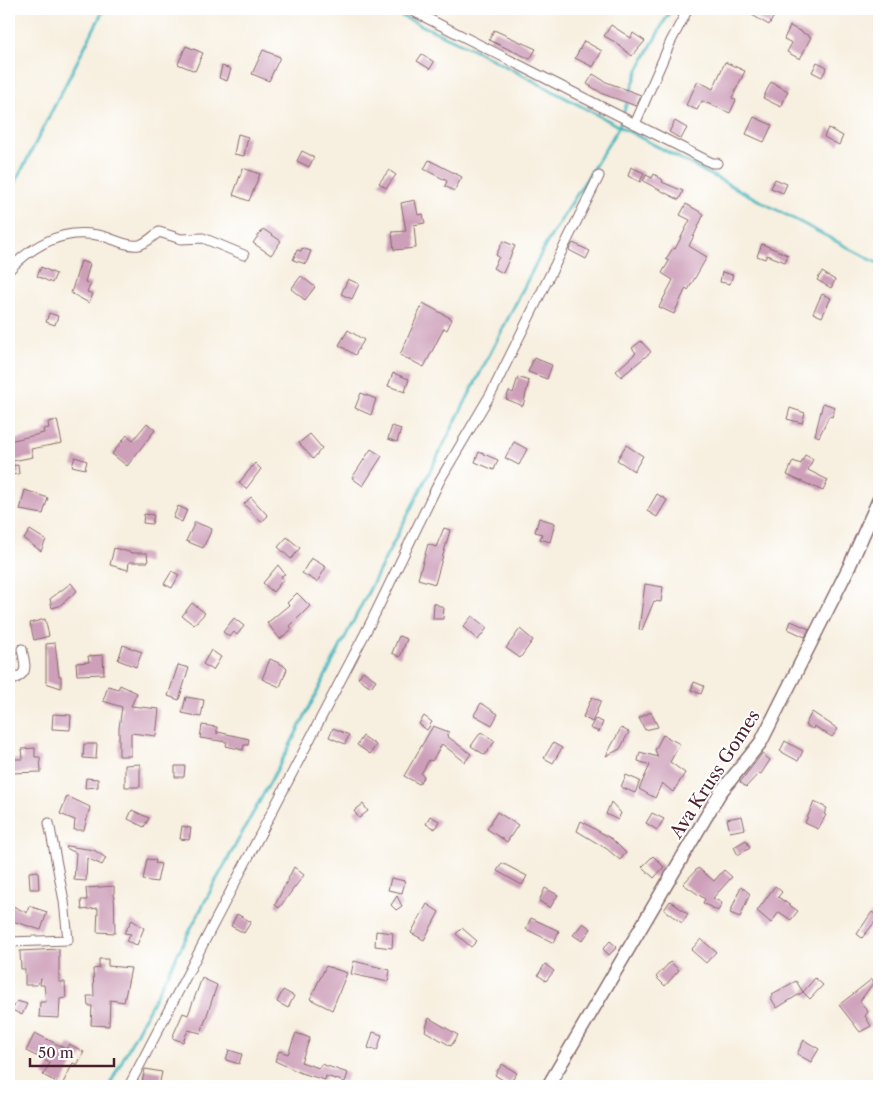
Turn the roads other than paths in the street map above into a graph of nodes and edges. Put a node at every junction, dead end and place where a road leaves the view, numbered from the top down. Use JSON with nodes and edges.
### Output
{"nodes":[{"id":1,"x":409,"y":9,"type":"edge"},
{"id":2,"x":688,"y":9,"type":"edge"},
{"id":3,"x":635,"y":124,"type":"junction"},
{"id":4,"x":717,"y":163,"type":"dead end"},
{"id":5,"x":599,"y":176,"type":"dead end"},
{"id":6,"x":244,"y":254,"type":"dead end"},
{"id":7,"x":9,"y":270,"type":"edge"},
{"id":8,"x":879,"y":499,"type":"edge"},
{"id":9,"x":22,"y":649,"type":"dead end"},
{"id":10,"x":9,"y":682,"type":"edge"},
{"id":11,"x":49,"y":823,"type":"dead end"},
{"id":12,"x":9,"y":942,"type":"edge"},
{"id":13,"x":129,"y":1086,"type":"edge"},
{"id":14,"x":548,"y":1086,"type":"edge"}],
"edges":[{"from":1,"to":3,"type":"street"},
{"from":2,"to":3,"type":"street"},
{"from":3,"to":4,"type":"street"},
{"from":5,"to":13,"type":"street"},
{"from":6,"to":7,"type":"street"},
{"from":8,"to":14,"type":"street","name":"Ava Kruss Gomes"},
{"from":9,"to":10,"type":"street"},
{"from":11,"to":12,"type":"street"}]}
